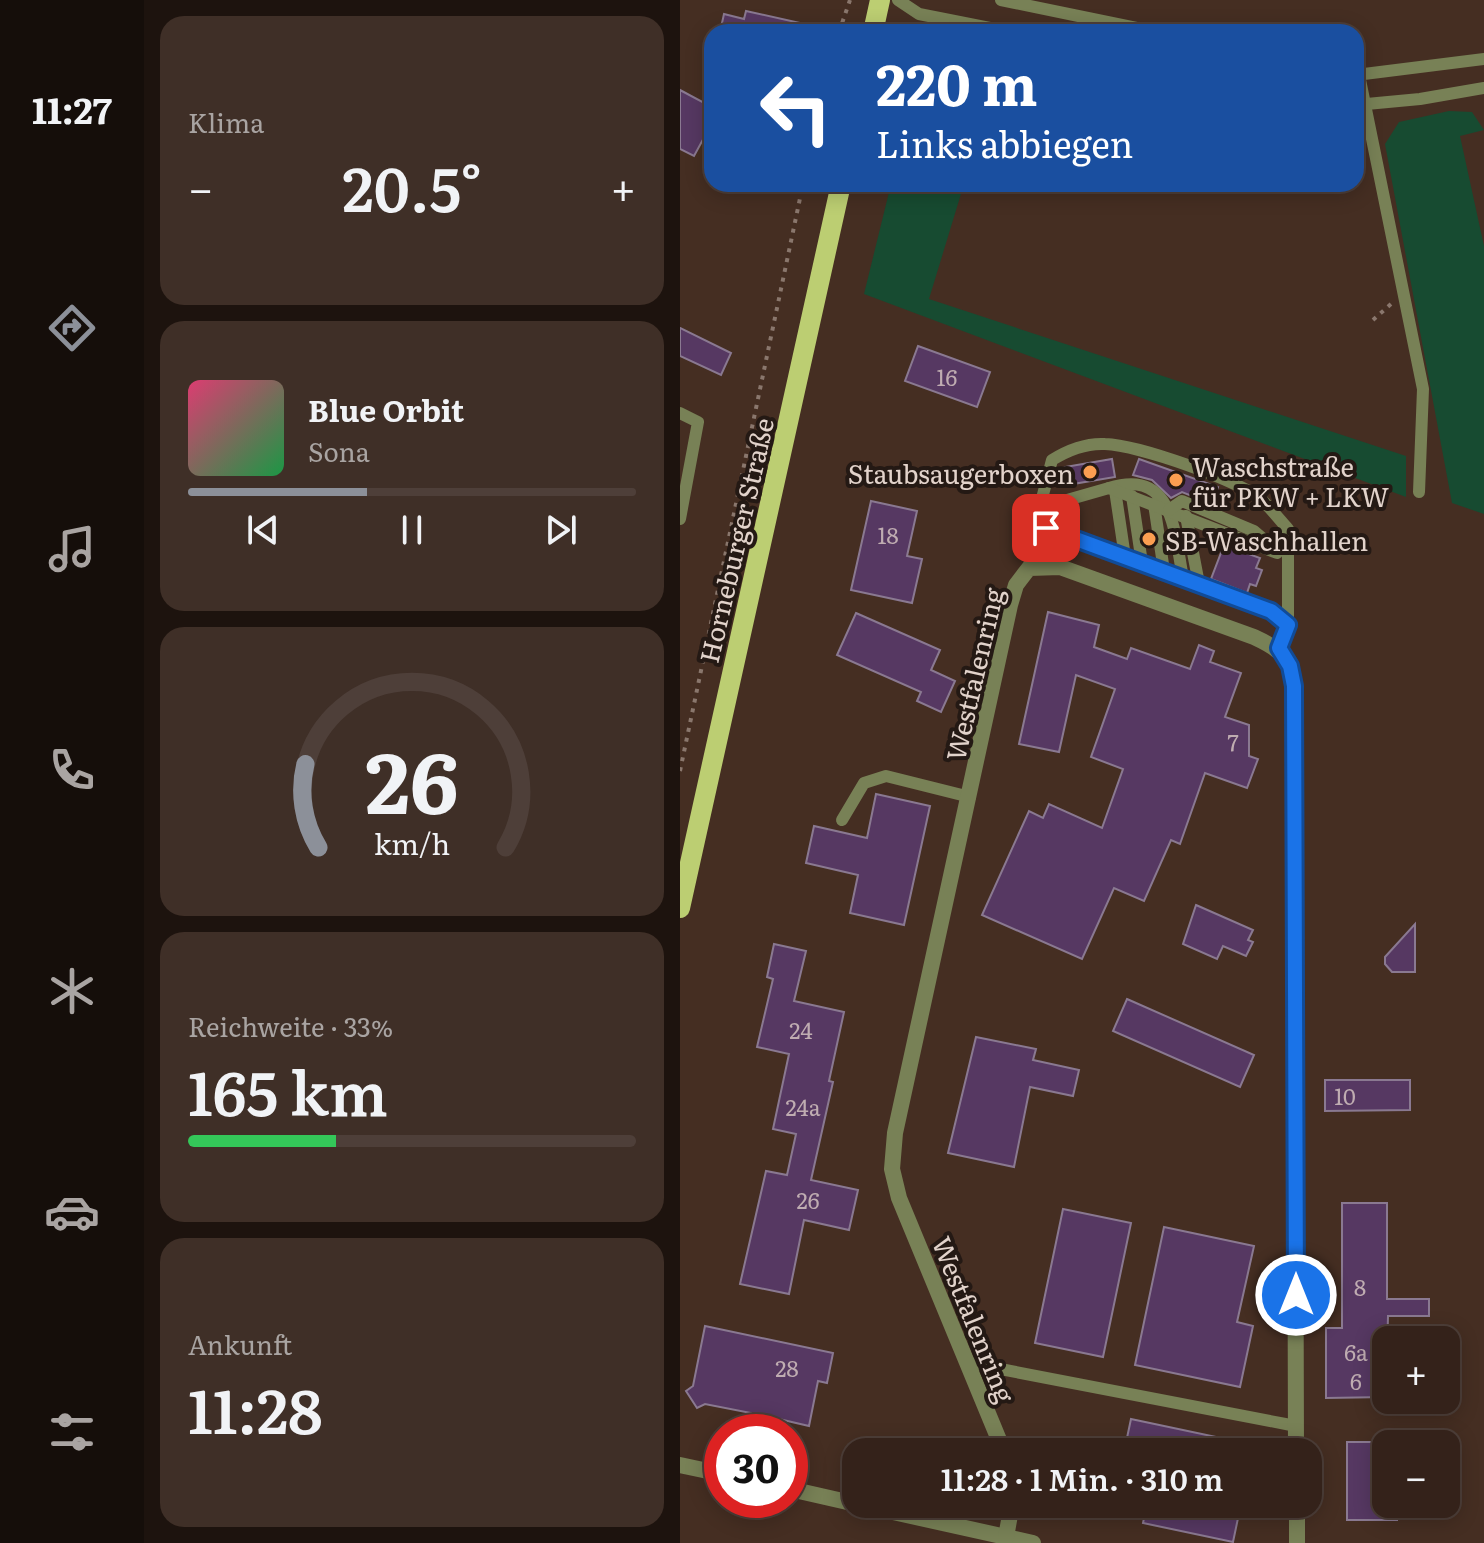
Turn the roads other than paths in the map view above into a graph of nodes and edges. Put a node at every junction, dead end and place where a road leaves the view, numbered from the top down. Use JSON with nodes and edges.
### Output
{"nodes":[{"id":1,"x":880,"y":0,"type":"edge"},
{"id":2,"x":898,"y":0,"type":"edge"},
{"id":3,"x":1001,"y":0,"type":"edge"},
{"id":4,"x":944,"y":20,"type":"junction"},
{"id":5,"x":875,"y":24,"type":"edge"},
{"id":6,"x":937,"y":24,"type":"edge"},
{"id":7,"x":966,"y":24,"type":"edge"},
{"id":8,"x":1117,"y":24,"type":"edge"},
{"id":9,"x":1484,"y":60,"type":"edge"},
{"id":10,"x":1364,"y":74,"type":"edge"},
{"id":11,"x":1484,"y":88,"type":"edge"},
{"id":12,"x":1364,"y":105,"type":"edge"},
{"id":13,"x":1364,"y":119,"type":"edge"},
{"id":14,"x":839,"y":192,"type":"edge"},
{"id":15,"x":680,"y":413,"type":"edge"},
{"id":16,"x":1112,"y":489,"type":"junction"},
{"id":17,"x":1419,"y":492,"type":"dead end"},
{"id":18,"x":1132,"y":496,"type":"junction"},
{"id":19,"x":1154,"y":504,"type":"junction"},
{"id":20,"x":1039,"y":508,"type":"junction"},
{"id":21,"x":1169,"y":510,"type":"junction"},
{"id":22,"x":1186,"y":516,"type":"junction"},
{"id":23,"x":680,"y":519,"type":"edge"},
{"id":24,"x":1033,"y":533,"type":"junction"},
{"id":25,"x":1277,"y":553,"type":"junction"},
{"id":26,"x":1125,"y":557,"type":"junction"},
{"id":27,"x":1290,"y":560,"type":"junction"},
{"id":28,"x":1142,"y":563,"type":"junction"},
{"id":29,"x":1029,"y":568,"type":"junction"},
{"id":30,"x":1164,"y":571,"type":"junction"},
{"id":31,"x":1183,"y":578,"type":"junction"},
{"id":32,"x":1199,"y":584,"type":"junction"},
{"id":33,"x":1288,"y":625,"type":"junction"},
{"id":34,"x":1279,"y":648,"type":"junction"},
{"id":35,"x":970,"y":797,"type":"junction"},
{"id":36,"x":842,"y":820,"type":"dead end"},
{"id":37,"x":680,"y":908,"type":"edge"},
{"id":38,"x":969,"y":1363,"type":"junction"},
{"id":39,"x":1296,"y":1426,"type":"junction"},
{"id":40,"x":998,"y":1438,"type":"edge"},
{"id":41,"x":1296,"y":1438,"type":"edge"},
{"id":42,"x":680,"y":1465,"type":"edge"},
{"id":43,"x":704,"y":1470,"type":"edge"},
{"id":44,"x":808,"y":1493,"type":"edge"},
{"id":45,"x":842,"y":1501,"type":"edge"},
{"id":46,"x":920,"y":1518,"type":"edge"},
{"id":47,"x":1009,"y":1518,"type":"edge"},
{"id":48,"x":1297,"y":1518,"type":"edge"},
{"id":49,"x":1006,"y":1537,"type":"junction"},
{"id":50,"x":1033,"y":1543,"type":"edge"},
{"id":51,"x":1297,"y":1543,"type":"edge"}],
"edges":[{"from":1,"to":5,"type":"main road"},
{"from":2,"to":4,"type":"lane"},
{"from":3,"to":8,"type":"lane"},
{"from":4,"to":6,"type":"lane"},
{"from":4,"to":7,"type":"lane"},
{"from":9,"to":10,"type":"lane"},
{"from":11,"to":12,"type":"lane"},
{"from":13,"to":17,"type":"lane"},
{"from":14,"to":37,"type":"main road","name":"Horneburger Straße"},
{"from":15,"to":23,"type":"lane"},
{"from":16,"to":18,"type":"lane"},
{"from":16,"to":20,"type":"lane"},
{"from":16,"to":21,"type":"lane"},
{"from":16,"to":26,"type":"lane"},
{"from":18,"to":19,"type":"lane"},
{"from":18,"to":28,"type":"lane"},
{"from":19,"to":21,"type":"lane"},
{"from":19,"to":30,"type":"lane"},
{"from":20,"to":24,"type":"lane"},
{"from":20,"to":27,"type":"lane"},
{"from":21,"to":22,"type":"lane"},
{"from":21,"to":25,"type":"lane"},
{"from":21,"to":31,"type":"lane"},
{"from":22,"to":25,"type":"lane"},
{"from":22,"to":32,"type":"lane"},
{"from":24,"to":26,"type":"lane"},
{"from":24,"to":29,"type":"lane"},
{"from":25,"to":27,"type":"lane"},
{"from":26,"to":28,"type":"lane"},
{"from":27,"to":33,"type":"lane"},
{"from":28,"to":30,"type":"lane"},
{"from":29,"to":34,"type":"street","name":"Westfalenring"},
{"from":29,"to":35,"type":"street","name":"Westfalenring"},
{"from":30,"to":31,"type":"lane"},
{"from":31,"to":32,"type":"lane"},
{"from":32,"to":33,"type":"lane"},
{"from":33,"to":34,"type":"lane"},
{"from":34,"to":39,"type":"street"},
{"from":35,"to":36,"type":"lane"},
{"from":35,"to":38,"type":"street","name":"Westfalenring"},
{"from":38,"to":39,"type":"lane"},
{"from":38,"to":40,"type":"street","name":"Westfalenring"},
{"from":39,"to":41,"type":"street"},
{"from":42,"to":43,"type":"street"},
{"from":44,"to":45,"type":"street"},
{"from":46,"to":49,"type":"street"},
{"from":47,"to":49,"type":"street"},
{"from":48,"to":51,"type":"street"},
{"from":49,"to":50,"type":"street"}]}
